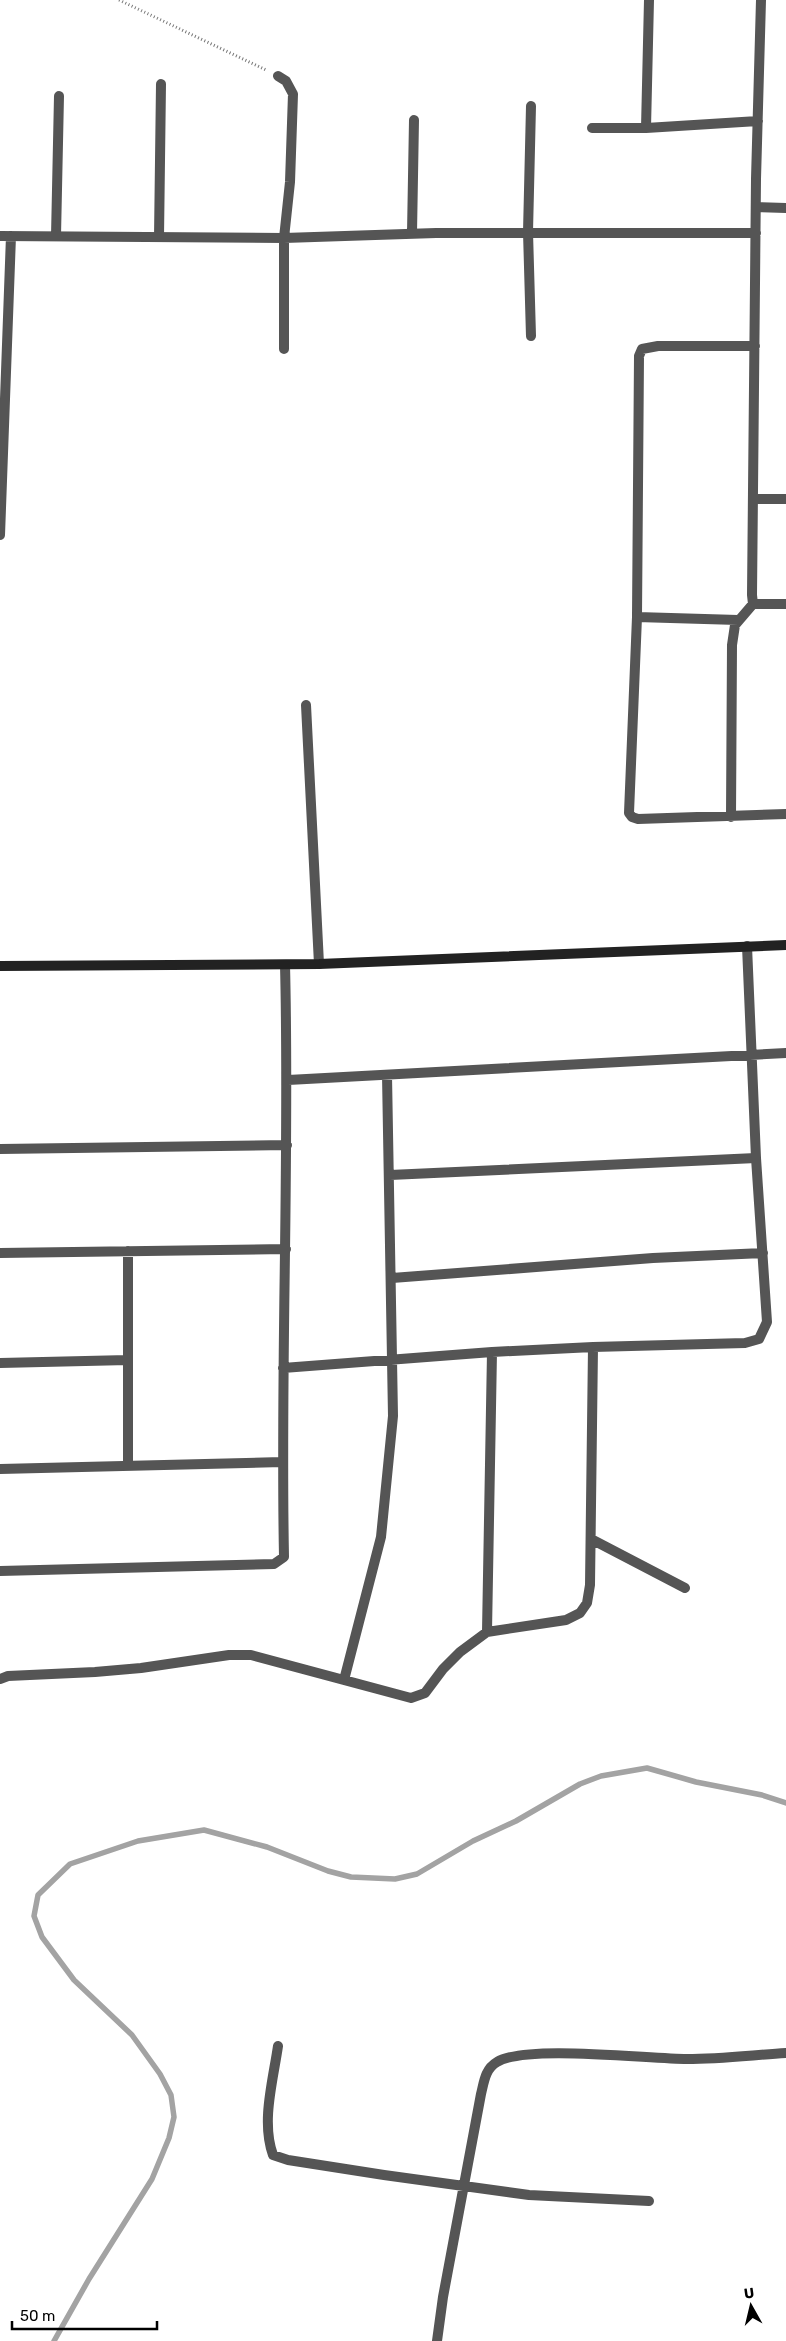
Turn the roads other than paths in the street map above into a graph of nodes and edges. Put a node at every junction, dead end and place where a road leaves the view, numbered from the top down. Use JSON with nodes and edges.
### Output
{"nodes":[{"id":1,"x":649,"y":0,"type":"edge"},
{"id":2,"x":761,"y":0,"type":"edge"},
{"id":3,"x":278,"y":76,"type":"road end"},
{"id":4,"x":161,"y":84,"type":"dead end"},
{"id":5,"x":60,"y":96,"type":"dead end"},
{"id":6,"x":531,"y":106,"type":"dead end"},
{"id":7,"x":414,"y":120,"type":"dead end"},
{"id":8,"x":758,"y":121,"type":"junction"},
{"id":9,"x":592,"y":128,"type":"dead end"},
{"id":10,"x":646,"y":128,"type":"junction"},
{"id":11,"x":757,"y":207,"type":"junction"},
{"id":12,"x":786,"y":208,"type":"edge"},
{"id":13,"x":528,"y":232,"type":"junction"},
{"id":14,"x":412,"y":233,"type":"junction"},
{"id":15,"x":756,"y":233,"type":"junction"},
{"id":16,"x":0,"y":236,"type":"edge"},
{"id":17,"x":11,"y":236,"type":"junction"},
{"id":18,"x":56,"y":236,"type":"junction"},
{"id":19,"x":159,"y":237,"type":"junction"},
{"id":20,"x":284,"y":238,"type":"junction"},
{"id":21,"x":530,"y":336,"type":"dead end"},
{"id":22,"x":755,"y":346,"type":"junction"},
{"id":23,"x":284,"y":349,"type":"dead end"},
{"id":24,"x":754,"y":499,"type":"junction"},
{"id":25,"x":786,"y":499,"type":"edge"},
{"id":26,"x":0,"y":535,"type":"edge"},
{"id":27,"x":753,"y":604,"type":"junction"},
{"id":28,"x":786,"y":604,"type":"edge"},
{"id":29,"x":637,"y":617,"type":"junction"},
{"id":30,"x":738,"y":620,"type":"junction"},
{"id":31,"x":306,"y":705,"type":"dead end"},
{"id":32,"x":786,"y":814,"type":"edge"},
{"id":33,"x":731,"y":817,"type":"junction"},
{"id":34,"x":786,"y":945,"type":"edge"},
{"id":35,"x":747,"y":946,"type":"junction"},
{"id":36,"x":319,"y":964,"type":"junction"},
{"id":37,"x":285,"y":965,"type":"junction"},
{"id":38,"x":0,"y":966,"type":"edge"},
{"id":39,"x":786,"y":1053,"type":"edge"},
{"id":40,"x":752,"y":1055,"type":"junction"},
{"id":41,"x":387,"y":1075,"type":"junction"},
{"id":42,"x":288,"y":1080,"type":"junction"},
{"id":43,"x":287,"y":1145,"type":"junction"},
{"id":44,"x":0,"y":1149,"type":"edge"},
{"id":45,"x":756,"y":1158,"type":"junction"},
{"id":46,"x":390,"y":1175,"type":"junction"},
{"id":47,"x":286,"y":1248,"type":"junction"},
{"id":48,"x":128,"y":1251,"type":"junction"},
{"id":49,"x":0,"y":1253,"type":"edge"},
{"id":50,"x":763,"y":1253,"type":"junction"},
{"id":51,"x":392,"y":1278,"type":"junction"},
{"id":52,"x":592,"y":1347,"type":"junction"},
{"id":53,"x":492,"y":1352,"type":"junction"},
{"id":54,"x":128,"y":1360,"type":"junction"},
{"id":55,"x":393,"y":1360,"type":"junction"},
{"id":56,"x":0,"y":1363,"type":"edge"},
{"id":57,"x":283,"y":1368,"type":"junction"},
{"id":58,"x":282,"y":1462,"type":"junction"},
{"id":59,"x":128,"y":1466,"type":"junction"},
{"id":60,"x":0,"y":1469,"type":"edge"},
{"id":61,"x":591,"y":1538,"type":"junction"},
{"id":62,"x":0,"y":1571,"type":"edge"},
{"id":63,"x":685,"y":1588,"type":"dead end"},
{"id":64,"x":487,"y":1632,"type":"junction"},
{"id":65,"x":0,"y":1679,"type":"edge"},
{"id":66,"x":344,"y":1680,"type":"junction"},
{"id":67,"x":278,"y":2046,"type":"dead end"},
{"id":68,"x":786,"y":2053,"type":"edge"},
{"id":69,"x":464,"y":2186,"type":"junction"},
{"id":70,"x":649,"y":2201,"type":"dead end"},
{"id":71,"x":437,"y":2341,"type":"edge"}],
"edges":[{"from":1,"to":10,"type":"street"},
{"from":2,"to":8,"type":"street"},
{"from":3,"to":20,"type":"street"},
{"from":4,"to":19,"type":"street"},
{"from":5,"to":18,"type":"street"},
{"from":6,"to":13,"type":"street"},
{"from":7,"to":14,"type":"street"},
{"from":8,"to":10,"type":"street"},
{"from":8,"to":11,"type":"street"},
{"from":9,"to":10,"type":"street"},
{"from":11,"to":12,"type":"street"},
{"from":11,"to":15,"type":"street"},
{"from":13,"to":14,"type":"street"},
{"from":13,"to":15,"type":"street"},
{"from":13,"to":21,"type":"street"},
{"from":14,"to":20,"type":"street"},
{"from":15,"to":22,"type":"street"},
{"from":16,"to":17,"type":"street"},
{"from":17,"to":18,"type":"street"},
{"from":17,"to":26,"type":"street"},
{"from":18,"to":19,"type":"street"},
{"from":19,"to":20,"type":"street"},
{"from":20,"to":23,"type":"street"},
{"from":22,"to":24,"type":"street"},
{"from":22,"to":29,"type":"street"},
{"from":24,"to":25,"type":"street"},
{"from":24,"to":27,"type":"street"},
{"from":27,"to":28,"type":"street"},
{"from":27,"to":30,"type":"street"},
{"from":29,"to":30,"type":"street"},
{"from":29,"to":33,"type":"street"},
{"from":30,"to":33,"type":"street"},
{"from":31,"to":36,"type":"street"},
{"from":32,"to":33,"type":"street"},
{"from":34,"to":35,"type":"main road"},
{"from":35,"to":36,"type":"main road"},
{"from":35,"to":40,"type":"street"},
{"from":36,"to":37,"type":"main road"},
{"from":37,"to":38,"type":"main road"},
{"from":37,"to":42,"type":"street"},
{"from":39,"to":40,"type":"street"},
{"from":40,"to":41,"type":"street"},
{"from":40,"to":45,"type":"street"},
{"from":41,"to":42,"type":"street"},
{"from":41,"to":46,"type":"street"},
{"from":42,"to":43,"type":"street"},
{"from":43,"to":44,"type":"street"},
{"from":43,"to":47,"type":"street"},
{"from":45,"to":46,"type":"street"},
{"from":45,"to":50,"type":"street"},
{"from":46,"to":51,"type":"street"},
{"from":47,"to":48,"type":"street"},
{"from":47,"to":57,"type":"street"},
{"from":48,"to":49,"type":"street"},
{"from":48,"to":54,"type":"street"},
{"from":50,"to":51,"type":"street"},
{"from":50,"to":52,"type":"street"},
{"from":51,"to":55,"type":"street"},
{"from":52,"to":53,"type":"street"},
{"from":52,"to":61,"type":"street"},
{"from":53,"to":55,"type":"street"},
{"from":53,"to":64,"type":"street"},
{"from":54,"to":56,"type":"street"},
{"from":54,"to":59,"type":"street"},
{"from":55,"to":57,"type":"street"},
{"from":55,"to":66,"type":"street"},
{"from":57,"to":58,"type":"street"},
{"from":58,"to":59,"type":"street"},
{"from":58,"to":62,"type":"street"},
{"from":59,"to":60,"type":"street"},
{"from":61,"to":63,"type":"street"},
{"from":61,"to":64,"type":"street"},
{"from":64,"to":66,"type":"street"},
{"from":65,"to":66,"type":"street"},
{"from":67,"to":69,"type":"street"},
{"from":68,"to":69,"type":"street"},
{"from":69,"to":70,"type":"street"},
{"from":69,"to":71,"type":"street"}]}
